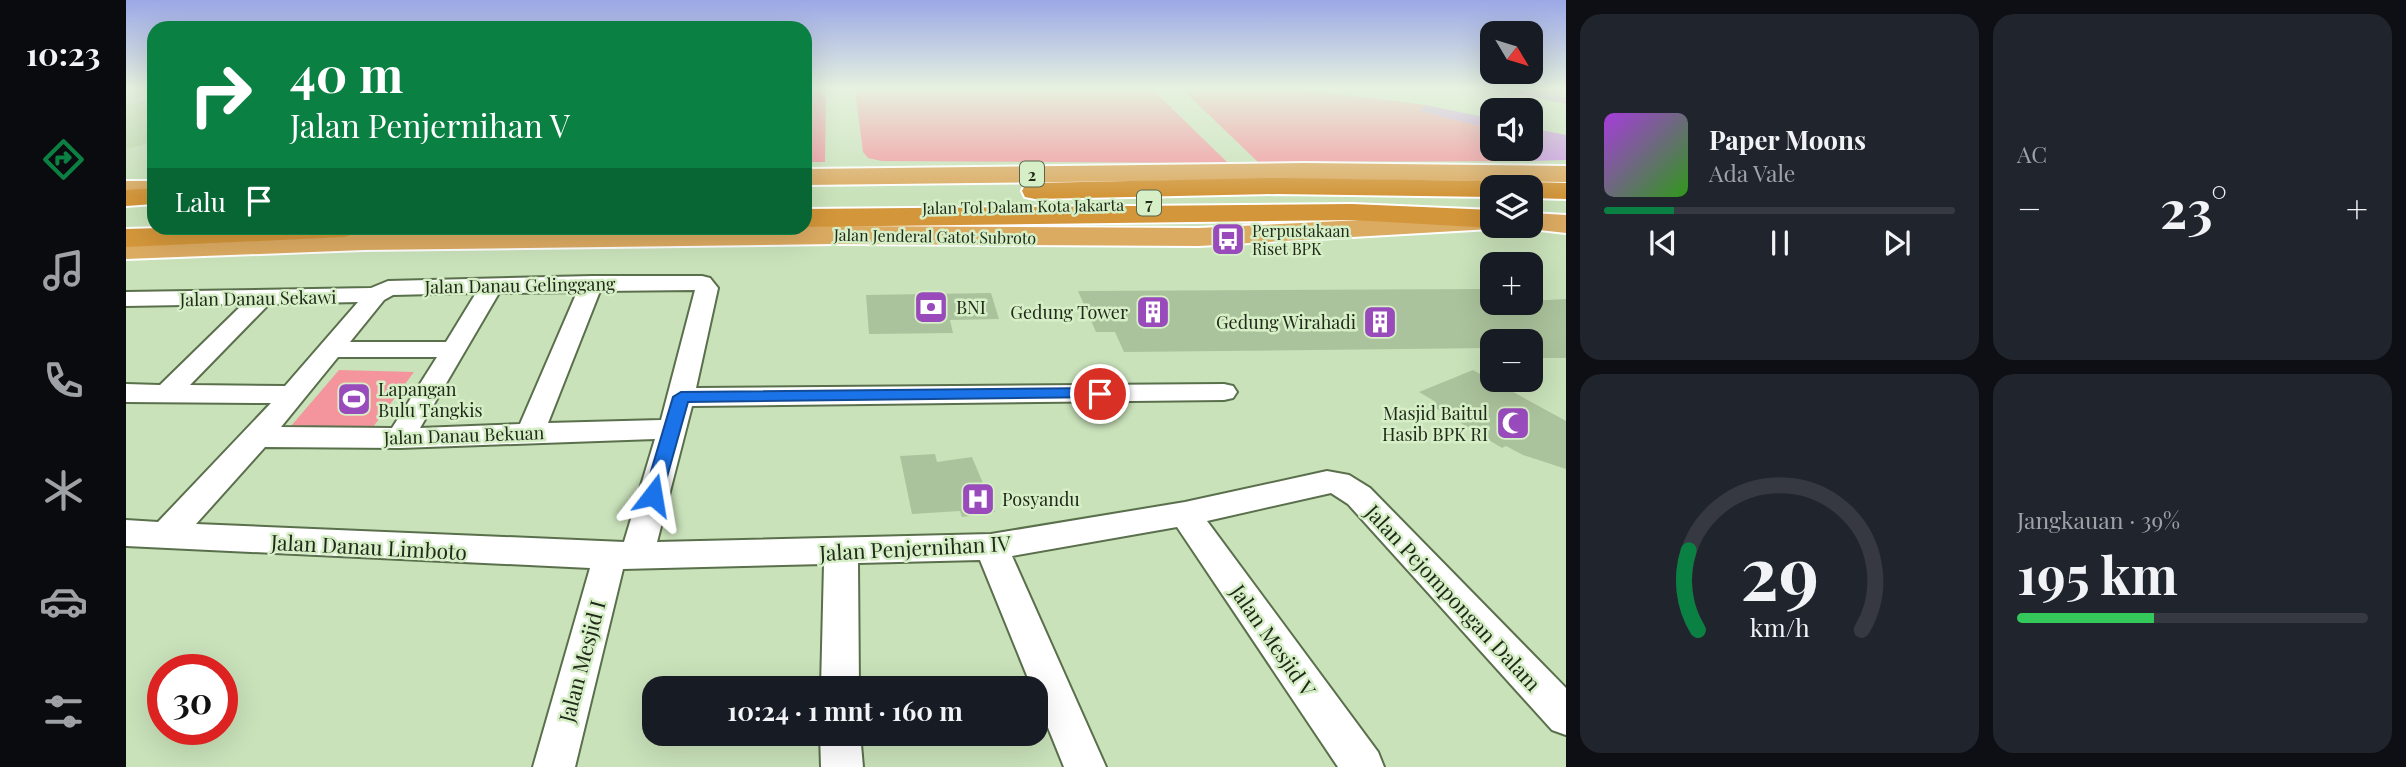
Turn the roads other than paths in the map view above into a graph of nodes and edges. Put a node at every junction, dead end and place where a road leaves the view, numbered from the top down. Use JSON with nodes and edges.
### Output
{"nodes":[{"id":1,"x":1566,"y":174,"type":"edge"},
{"id":2,"x":812,"y":177,"type":"edge"},
{"id":3,"x":147,"y":188,"type":"edge"},
{"id":4,"x":126,"y":189,"type":"edge"},
{"id":5,"x":1480,"y":189,"type":"edge"},
{"id":6,"x":1543,"y":190,"type":"edge"},
{"id":7,"x":1566,"y":191,"type":"edge"},
{"id":8,"x":812,"y":195,"type":"edge"},
{"id":9,"x":147,"y":196,"type":"edge"},
{"id":10,"x":126,"y":198,"type":"edge"},
{"id":11,"x":1480,"y":201,"type":"edge"},
{"id":12,"x":1543,"y":202,"type":"edge"},
{"id":13,"x":1566,"y":203,"type":"edge"},
{"id":14,"x":147,"y":210,"type":"edge"},
{"id":15,"x":126,"y":211,"type":"edge"},
{"id":16,"x":812,"y":211,"type":"edge"},
{"id":17,"x":812,"y":218,"type":"edge"},
{"id":18,"x":1480,"y":220,"type":"edge"},
{"id":19,"x":1480,"y":222,"type":"edge"},
{"id":20,"x":1543,"y":223,"type":"edge"},
{"id":21,"x":1566,"y":224,"type":"edge"},
{"id":22,"x":147,"y":225,"type":"edge"},
{"id":23,"x":126,"y":226,"type":"edge"},
{"id":24,"x":174,"y":235,"type":"edge"},
{"id":25,"x":126,"y":237,"type":"edge"},
{"id":26,"x":126,"y":250,"type":"edge"},
{"id":27,"x":592,"y":283,"type":"junction"},
{"id":28,"x":492,"y":286,"type":"junction"},
{"id":29,"x":376,"y":295,"type":"junction"},
{"id":30,"x":261,"y":299,"type":"junction"},
{"id":31,"x":131,"y":302,"type":"edge"},
{"id":32,"x":456,"y":349,"type":"junction"},
{"id":33,"x":330,"y":350,"type":"junction"},
{"id":34,"x":1224,"y":392,"type":"dead end"},
{"id":35,"x":126,"y":393,"type":"edge"},
{"id":36,"x":167,"y":393,"type":"junction"},
{"id":37,"x":291,"y":395,"type":"junction"},
{"id":38,"x":681,"y":397,"type":"junction"},
{"id":39,"x":670,"y":429,"type":"junction"},
{"id":40,"x":530,"y":433,"type":"junction"},
{"id":41,"x":258,"y":437,"type":"junction"},
{"id":42,"x":400,"y":438,"type":"junction"},
{"id":43,"x":1338,"y":483,"type":"joint"},
{"id":44,"x":1185,"y":513,"type":"junction"},
{"id":45,"x":126,"y":533,"type":"edge"},
{"id":46,"x":164,"y":537,"type":"junction"},
{"id":47,"x":991,"y":547,"type":"junction"},
{"id":48,"x":841,"y":553,"type":"junction"},
{"id":49,"x":624,"y":556,"type":"junction"},
{"id":50,"x":840,"y":676,"type":"edge"},
{"id":51,"x":1566,"y":716,"type":"edge"},
{"id":52,"x":841,"y":746,"type":"edge"},
{"id":53,"x":554,"y":767,"type":"edge"},
{"id":54,"x":842,"y":767,"type":"edge"},
{"id":55,"x":1085,"y":767,"type":"edge"},
{"id":56,"x":1363,"y":767,"type":"edge"}],
"edges":[{"from":1,"to":2,"type":"highway","number":"2"},
{"from":3,"to":4,"type":"highway"},
{"from":5,"to":8,"type":"highway","name":"Jalan Tol Dalam Kota Jakarta","number":"7"},
{"from":6,"to":7,"type":"highway"},
{"from":9,"to":10,"type":"highway"},
{"from":11,"to":16,"type":"highway","name":"Jalan Tol Dalam Kota Jakarta","number":"7"},
{"from":12,"to":13,"type":"highway"},
{"from":14,"to":15,"type":"highway"},
{"from":17,"to":18,"type":"highway"},
{"from":19,"to":26,"type":"highway","name":"Jalan Jenderal Gatot Subroto"},
{"from":20,"to":21,"type":"highway"},
{"from":22,"to":23,"type":"highway"},
{"from":24,"to":25,"type":"highway"},
{"from":27,"to":28,"type":"street","name":"Jalan Danau Gelinggang"},
{"from":27,"to":38,"type":"street","name":"Jalan Danau Gelinggang"},
{"from":27,"to":40,"type":"street"},
{"from":28,"to":29,"type":"street","name":"Jalan Danau Gelinggang"},
{"from":28,"to":32,"type":"street"},
{"from":29,"to":30,"type":"street","name":"Jalan Danau Sekawi"},
{"from":29,"to":33,"type":"street"},
{"from":30,"to":31,"type":"street","name":"Jalan Danau Sekawi"},
{"from":30,"to":36,"type":"street"},
{"from":32,"to":33,"type":"street"},
{"from":32,"to":42,"type":"street"},
{"from":33,"to":37,"type":"street"},
{"from":34,"to":38,"type":"street"},
{"from":35,"to":36,"type":"street"},
{"from":36,"to":37,"type":"street"},
{"from":37,"to":41,"type":"street"},
{"from":38,"to":39,"type":"street","name":"Jalan Danau Gelinggang"},
{"from":39,"to":40,"type":"street","name":"Jalan Danau Bekuan"},
{"from":39,"to":49,"type":"street","name":"Jalan Danau Gelinggang"},
{"from":40,"to":42,"type":"street","name":"Jalan Danau Bekuan"},
{"from":41,"to":42,"type":"street","name":"Jalan Danau Bekuan"},
{"from":41,"to":46,"type":"street"},
{"from":43,"to":44,"type":"street","name":"Jalan Penjernihan IV"},
{"from":43,"to":51,"type":"street","name":"Jalan Pejompongan Dalam"},
{"from":44,"to":47,"type":"street","name":"Jalan Penjernihan IV"},
{"from":44,"to":56,"type":"street","name":"Jalan Mesjid V"},
{"from":45,"to":46,"type":"street","name":"Jalan Danau Limboto"},
{"from":46,"to":49,"type":"street","name":"Jalan Danau Limboto"},
{"from":47,"to":48,"type":"street","name":"Jalan Penjernihan IV"},
{"from":47,"to":55,"type":"street"},
{"from":48,"to":49,"type":"street","name":"Jalan Penjernihan IV"},
{"from":48,"to":50,"type":"street"},
{"from":49,"to":53,"type":"street","name":"Jalan Mesjid I"},
{"from":52,"to":54,"type":"street"}]}
